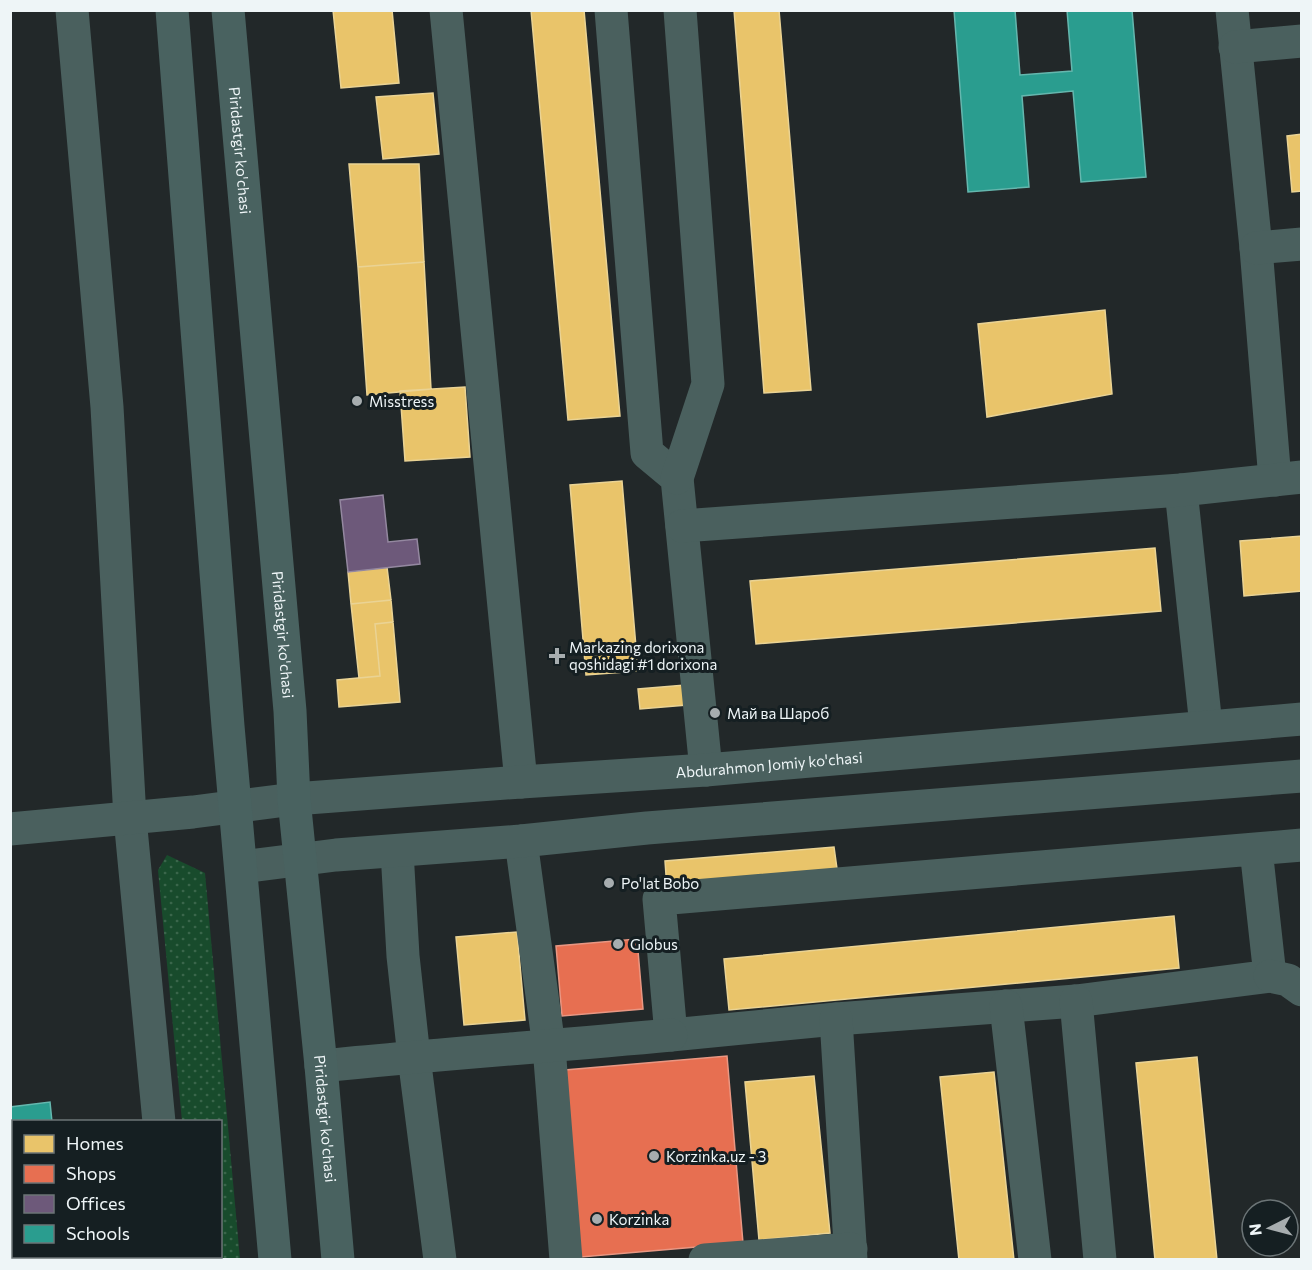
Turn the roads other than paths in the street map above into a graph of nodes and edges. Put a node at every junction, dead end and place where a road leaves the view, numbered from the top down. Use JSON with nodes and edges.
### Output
{"nodes":[{"id":1,"x":72,"y":10,"type":"edge"},
{"id":2,"x":172,"y":10,"type":"edge"},
{"id":3,"x":228,"y":10,"type":"edge"},
{"id":4,"x":446,"y":10,"type":"edge"},
{"id":5,"x":611,"y":10,"type":"edge"},
{"id":6,"x":680,"y":10,"type":"edge"},
{"id":7,"x":1232,"y":10,"type":"edge"},
{"id":8,"x":1302,"y":41,"type":"edge"},
{"id":9,"x":1235,"y":47,"type":"junction"},
{"id":10,"x":1302,"y":244,"type":"edge"},
{"id":11,"x":1256,"y":248,"type":"junction"},
{"id":12,"x":677,"y":478,"type":"junction"},
{"id":13,"x":1288,"y":479,"type":"edge"},
{"id":14,"x":1181,"y":490,"type":"junction"},
{"id":15,"x":682,"y":526,"type":"junction"},
{"id":16,"x":1302,"y":718,"type":"edge"},
{"id":17,"x":1206,"y":726,"type":"junction"},
{"id":18,"x":706,"y":770,"type":"junction"},
{"id":19,"x":1302,"y":776,"type":"edge"},
{"id":20,"x":521,"y":782,"type":"junction"},
{"id":21,"x":294,"y":799,"type":"junction"},
{"id":22,"x":235,"y":807,"type":"junction"},
{"id":23,"x":130,"y":818,"type":"junction"},
{"id":24,"x":10,"y":829,"type":"edge"},
{"id":25,"x":520,"y":841,"type":"junction"},
{"id":26,"x":1302,"y":845,"type":"edge"},
{"id":27,"x":1256,"y":849,"type":"junction"},
{"id":28,"x":397,"y":851,"type":"junction"},
{"id":29,"x":300,"y":860,"type":"junction"},
{"id":30,"x":241,"y":867,"type":"junction"},
{"id":31,"x":1270,"y":976,"type":"junction"},
{"id":32,"x":1302,"y":990,"type":"edge"},
{"id":33,"x":1076,"y":1001,"type":"junction"},
{"id":34,"x":1006,"y":1006,"type":"junction"},
{"id":35,"x":836,"y":1019,"type":"junction"},
{"id":36,"x":671,"y":1035,"type":"junction"},
{"id":37,"x":549,"y":1047,"type":"junction"},
{"id":38,"x":414,"y":1057,"type":"junction"},
{"id":39,"x":321,"y":1066,"type":"junction"},
{"id":40,"x":159,"y":1120,"type":"edge"},
{"id":41,"x":851,"y":1254,"type":"edge"},
{"id":42,"x":275,"y":1260,"type":"edge"},
{"id":43,"x":338,"y":1260,"type":"edge"},
{"id":44,"x":440,"y":1260,"type":"edge"},
{"id":45,"x":566,"y":1260,"type":"edge"},
{"id":46,"x":705,"y":1260,"type":"edge"},
{"id":47,"x":1035,"y":1260,"type":"edge"},
{"id":48,"x":1100,"y":1260,"type":"edge"}],
"edges":[{"from":1,"to":23,"type":"street"},
{"from":2,"to":22,"type":"main road"},
{"from":3,"to":21,"type":"main road","name":"Piridastgir ko'chasi"},
{"from":4,"to":20,"type":"street"},
{"from":5,"to":12,"type":"street"},
{"from":6,"to":12,"type":"street"},
{"from":7,"to":9,"type":"street"},
{"from":8,"to":9,"type":"street"},
{"from":9,"to":11,"type":"street"},
{"from":10,"to":11,"type":"street"},
{"from":11,"to":13,"type":"street"},
{"from":12,"to":15,"type":"street"},
{"from":13,"to":14,"type":"street"},
{"from":14,"to":15,"type":"street"},
{"from":14,"to":17,"type":"street"},
{"from":15,"to":18,"type":"street"},
{"from":16,"to":17,"type":"street","name":"Abdurahmon Jomiy ko'chasi"},
{"from":17,"to":18,"type":"street","name":"Abdurahmon Jomiy ko'chasi"},
{"from":18,"to":20,"type":"street","name":"Abdurahmon Jomiy ko'chasi"},
{"from":19,"to":25,"type":"street"},
{"from":20,"to":21,"type":"street","name":"Abdurahmon Jomiy ko'chasi"},
{"from":21,"to":22,"type":"street","name":"Abdurahmon Jomiy ko'chasi"},
{"from":21,"to":29,"type":"main road","name":"Piridastgir ko'chasi"},
{"from":22,"to":23,"type":"street","name":"Abdurahmon Jomiy ko'chasi"},
{"from":22,"to":30,"type":"main road"},
{"from":23,"to":24,"type":"street","name":"Abdurahmon Jomiy ko'chasi"},
{"from":23,"to":40,"type":"street"},
{"from":25,"to":28,"type":"street"},
{"from":25,"to":37,"type":"street"},
{"from":26,"to":27,"type":"street"},
{"from":27,"to":31,"type":"street"},
{"from":27,"to":36,"type":"street"},
{"from":28,"to":29,"type":"street"},
{"from":28,"to":38,"type":"street"},
{"from":29,"to":30,"type":"street"},
{"from":29,"to":39,"type":"main road","name":"Piridastgir ko'chasi"},
{"from":30,"to":42,"type":"main road"},
{"from":31,"to":32,"type":"street"},
{"from":31,"to":33,"type":"street"},
{"from":33,"to":34,"type":"street"},
{"from":33,"to":48,"type":"street"},
{"from":34,"to":35,"type":"street"},
{"from":34,"to":47,"type":"street"},
{"from":35,"to":36,"type":"street"},
{"from":35,"to":41,"type":"street"},
{"from":36,"to":37,"type":"street"},
{"from":37,"to":38,"type":"street"},
{"from":37,"to":45,"type":"street"},
{"from":38,"to":39,"type":"street"},
{"from":38,"to":44,"type":"street"},
{"from":39,"to":43,"type":"main road","name":"Piridastgir ko'chasi"},
{"from":41,"to":46,"type":"street"}]}
